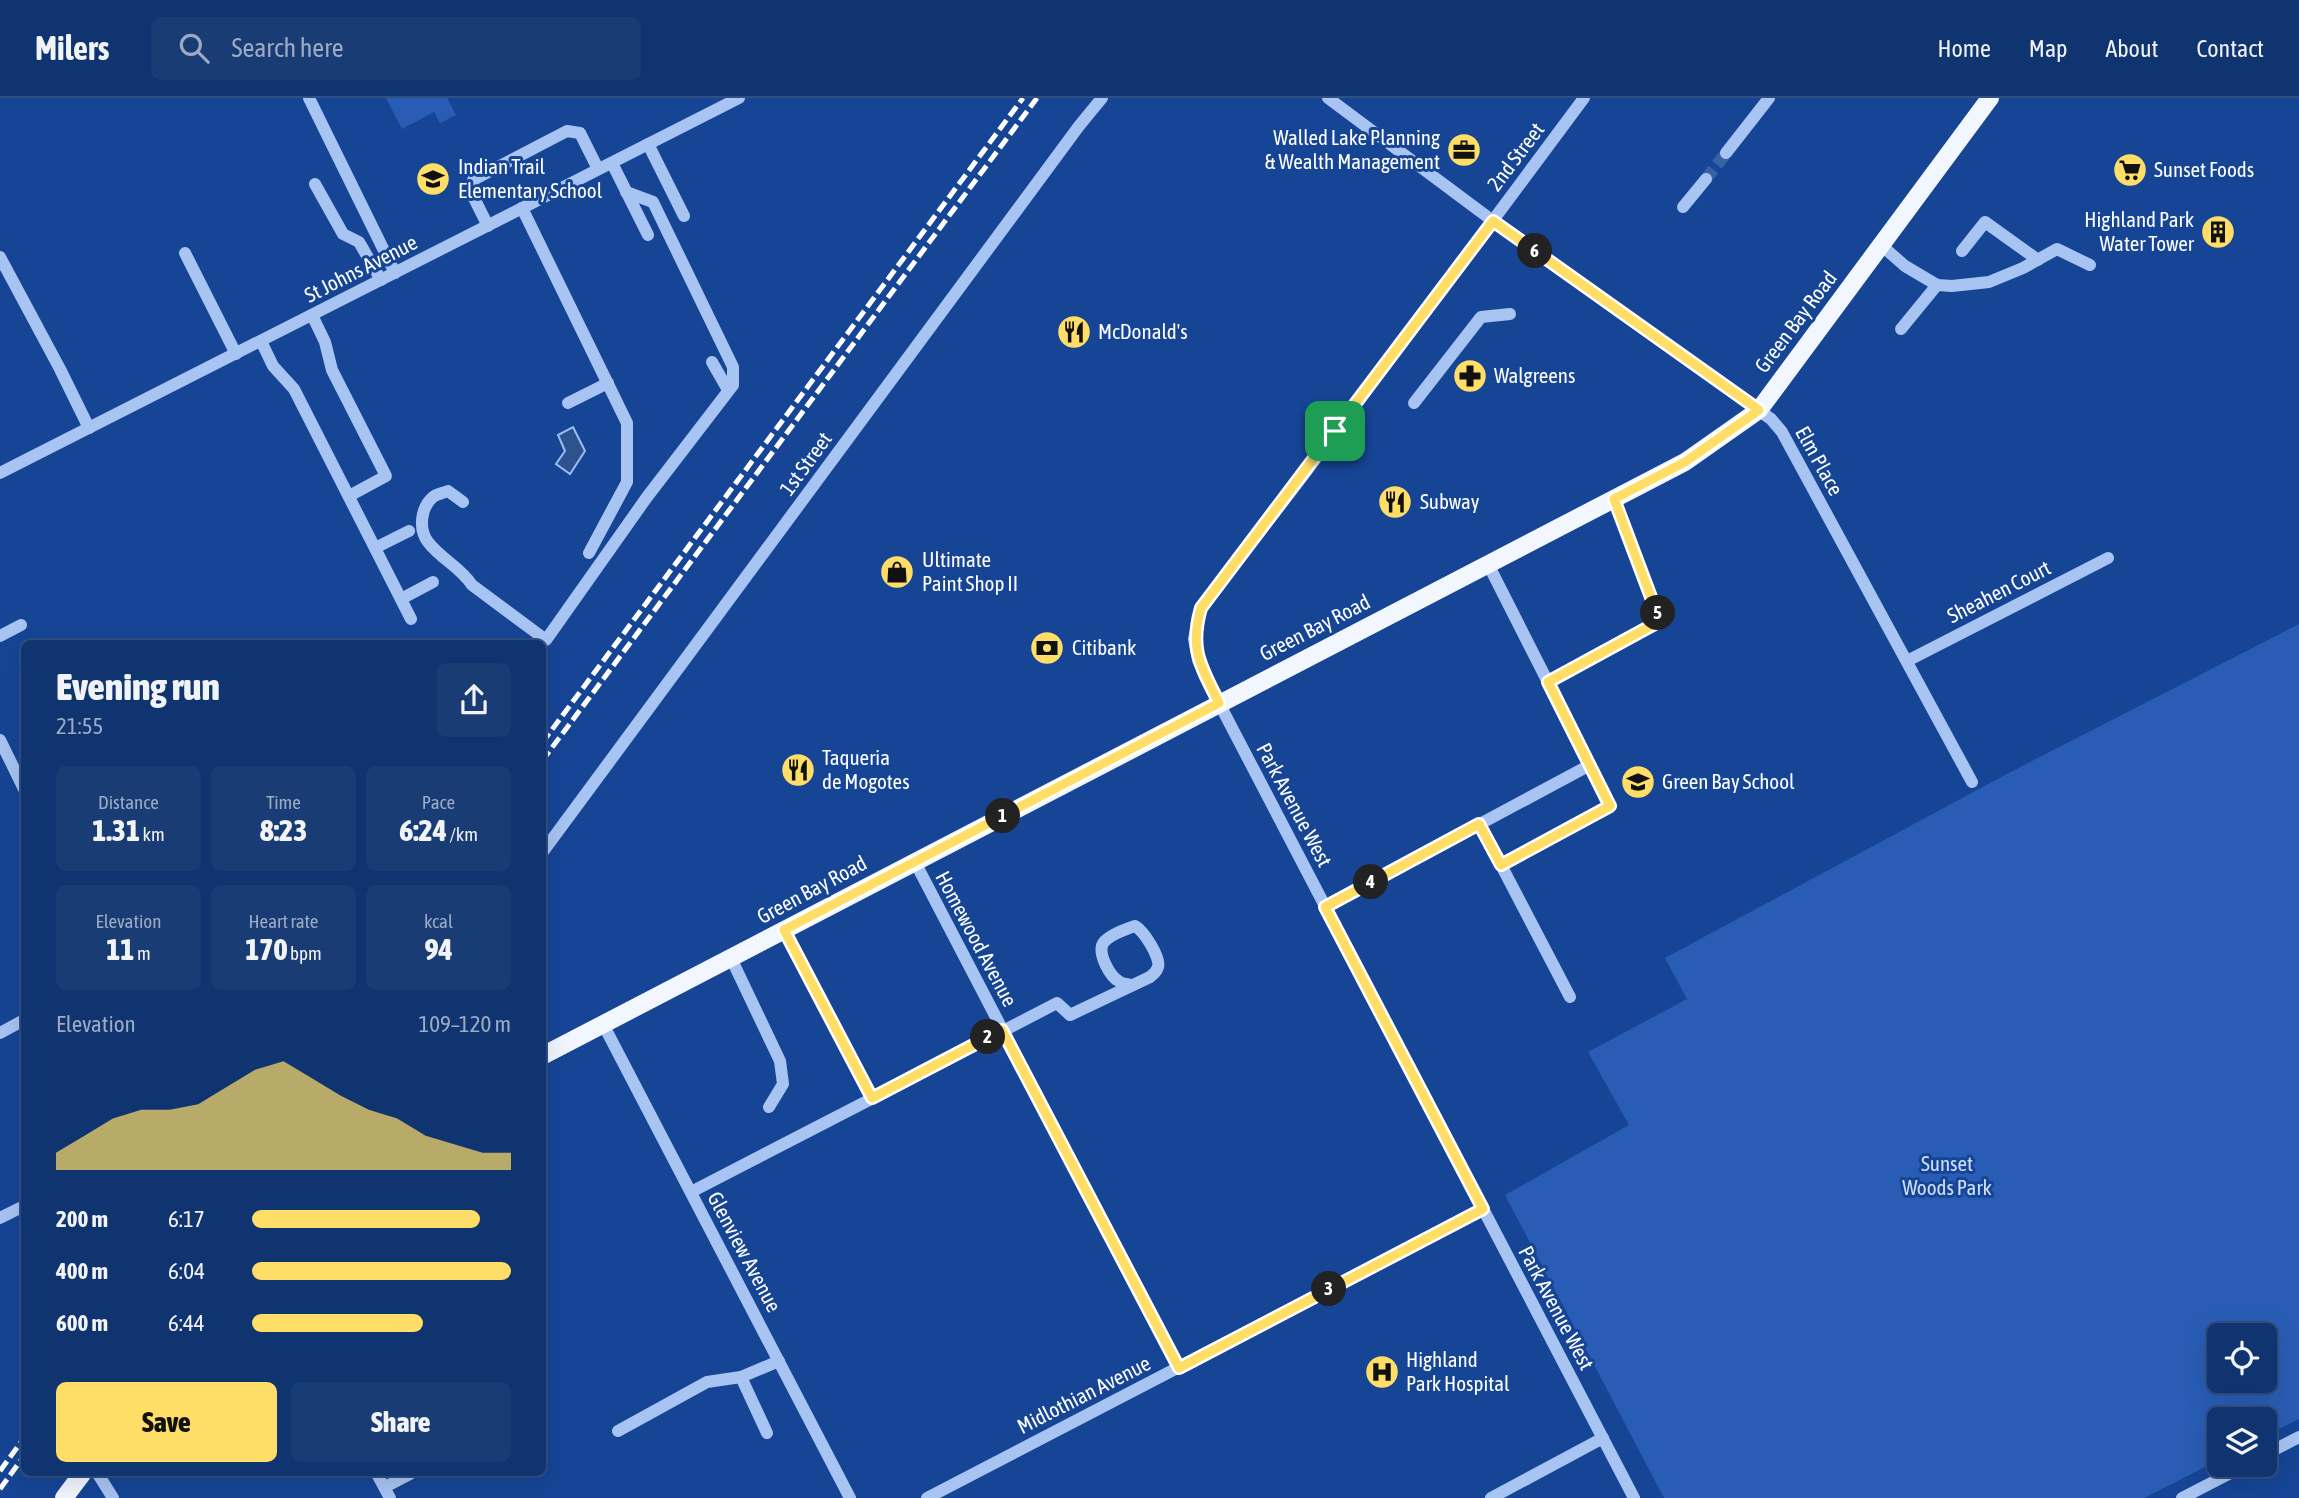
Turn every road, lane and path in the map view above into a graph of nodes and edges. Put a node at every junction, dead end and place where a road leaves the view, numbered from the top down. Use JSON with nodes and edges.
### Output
{"nodes":[{"id":1,"x":309,"y":98,"type":"edge"},
{"id":2,"x":739,"y":98,"type":"edge"},
{"id":3,"x":1102,"y":98,"type":"edge"},
{"id":4,"x":1328,"y":98,"type":"edge"},
{"id":5,"x":1584,"y":98,"type":"edge"},
{"id":6,"x":1769,"y":98,"type":"edge"},
{"id":7,"x":1990,"y":98,"type":"edge"},
{"id":8,"x":648,"y":144,"type":"junction"},
{"id":9,"x":1726,"y":153,"type":"tunnel mouth"},
{"id":10,"x":612,"y":163,"type":"junction"},
{"id":11,"x":598,"y":169,"type":"junction"},
{"id":12,"x":1706,"y":180,"type":"tunnel mouth"},
{"id":13,"x":315,"y":184,"type":"dead end"},
{"id":14,"x":626,"y":192,"type":"junction"},
{"id":15,"x":522,"y":208,"type":"junction"},
{"id":16,"x":1683,"y":208,"type":"dead end"},
{"id":17,"x":684,"y":216,"type":"dead end"},
{"id":18,"x":1493,"y":221,"type":"junction"},
{"id":19,"x":488,"y":226,"type":"junction"},
{"id":20,"x":648,"y":235,"type":"dead end"},
{"id":21,"x":1881,"y":245,"type":"junction"},
{"id":22,"x":1962,"y":251,"type":"dead end"},
{"id":23,"x":185,"y":253,"type":"dead end"},
{"id":24,"x":0,"y":257,"type":"edge"},
{"id":25,"x":2038,"y":260,"type":"junction"},
{"id":26,"x":2090,"y":265,"type":"dead end"},
{"id":27,"x":396,"y":272,"type":"junction"},
{"id":28,"x":381,"y":280,"type":"junction"},
{"id":29,"x":1937,"y":285,"type":"junction"},
{"id":30,"x":1510,"y":314,"type":"dead end"},
{"id":31,"x":312,"y":315,"type":"junction"},
{"id":32,"x":1901,"y":329,"type":"dead end"},
{"id":33,"x":261,"y":341,"type":"junction"},
{"id":34,"x":236,"y":354,"type":"junction"},
{"id":35,"x":712,"y":362,"type":"dead end"},
{"id":36,"x":608,"y":383,"type":"junction"},
{"id":37,"x":729,"y":390,"type":"junction"},
{"id":38,"x":568,"y":403,"type":"dead end"},
{"id":39,"x":1414,"y":403,"type":"dead end"},
{"id":40,"x":1759,"y":410,"type":"junction"},
{"id":41,"x":89,"y":428,"type":"junction"},
{"id":42,"x":0,"y":473,"type":"edge"},
{"id":43,"x":627,"y":482,"type":"junction"},
{"id":44,"x":349,"y":496,"type":"junction"},
{"id":45,"x":647,"y":497,"type":"junction"},
{"id":46,"x":1614,"y":499,"type":"junction"},
{"id":47,"x":463,"y":502,"type":"dead end"},
{"id":48,"x":409,"y":531,"type":"dead end"},
{"id":49,"x":375,"y":548,"type":"junction"},
{"id":50,"x":589,"y":553,"type":"dead end"},
{"id":51,"x":2108,"y":558,"type":"dead end"},
{"id":52,"x":1488,"y":564,"type":"junction"},
{"id":53,"x":433,"y":582,"type":"dead end"},
{"id":54,"x":401,"y":599,"type":"junction"},
{"id":55,"x":1201,"y":608,"type":"joint"},
{"id":56,"x":411,"y":620,"type":"dead end"},
{"id":57,"x":22,"y":625,"type":"dead end"},
{"id":58,"x":0,"y":636,"type":"edge"},
{"id":59,"x":1907,"y":661,"type":"junction"},
{"id":60,"x":1548,"y":682,"type":"junction"},
{"id":61,"x":1219,"y":703,"type":"junction"},
{"id":62,"x":0,"y":740,"type":"edge"},
{"id":63,"x":1590,"y":765,"type":"junction"},
{"id":64,"x":1972,"y":782,"type":"dead end"},
{"id":65,"x":21,"y":783,"type":"edge"},
{"id":66,"x":1479,"y":824,"type":"junction"},
{"id":67,"x":546,"y":848,"type":"edge"},
{"id":68,"x":915,"y":862,"type":"junction"},
{"id":69,"x":1501,"y":865,"type":"junction"},
{"id":70,"x":1325,"y":907,"type":"junction"},
{"id":71,"x":784,"y":930,"type":"junction"},
{"id":72,"x":731,"y":958,"type":"junction"},
{"id":73,"x":1131,"y":985,"type":"junction"},
{"id":74,"x":1570,"y":997,"type":"dead end"},
{"id":75,"x":21,"y":1022,"type":"edge"},
{"id":76,"x":603,"y":1024,"type":"junction"},
{"id":77,"x":1002,"y":1030,"type":"junction"},
{"id":78,"x":0,"y":1033,"type":"edge"},
{"id":79,"x":546,"y":1054,"type":"edge"},
{"id":80,"x":872,"y":1098,"type":"junction"},
{"id":81,"x":769,"y":1107,"type":"dead end"},
{"id":82,"x":691,"y":1192,"type":"junction"},
{"id":83,"x":21,"y":1208,"type":"edge"},
{"id":84,"x":1483,"y":1209,"type":"junction"},
{"id":85,"x":0,"y":1218,"type":"edge"},
{"id":86,"x":779,"y":1361,"type":"junction"},
{"id":87,"x":1179,"y":1368,"type":"junction"},
{"id":88,"x":741,"y":1377,"type":"junction"},
{"id":89,"x":618,"y":1431,"type":"dead end"},
{"id":90,"x":767,"y":1433,"type":"dead end"},
{"id":91,"x":2299,"y":1437,"type":"edge"},
{"id":92,"x":1603,"y":1438,"type":"junction"},
{"id":93,"x":2277,"y":1448,"type":"edge"},
{"id":94,"x":80,"y":1476,"type":"edge"},
{"id":95,"x":99,"y":1476,"type":"edge"},
{"id":96,"x":378,"y":1476,"type":"edge"},
{"id":97,"x":408,"y":1476,"type":"edge"},
{"id":98,"x":2223,"y":1477,"type":"edge"},
{"id":99,"x":388,"y":1492,"type":"edge"},
{"id":100,"x":64,"y":1498,"type":"edge"},
{"id":101,"x":113,"y":1498,"type":"edge"},
{"id":102,"x":850,"y":1498,"type":"edge"},
{"id":103,"x":927,"y":1498,"type":"edge"},
{"id":104,"x":1490,"y":1498,"type":"edge"},
{"id":105,"x":1634,"y":1498,"type":"edge"},
{"id":106,"x":2182,"y":1498,"type":"edge"}],
"edges":[{"from":1,"to":27,"type":"street"},
{"from":2,"to":8,"type":"street","name":"St Johns Avenue"},
{"from":3,"to":67,"type":"street","name":"1st Street"},
{"from":4,"to":18,"type":"street","name":"Elm Place"},
{"from":5,"to":18,"type":"street","name":"2nd Street"},
{"from":6,"to":9,"type":"street"},
{"from":7,"to":21,"type":"main road","name":"Green Bay Road"},
{"from":8,"to":10,"type":"street","name":"St Johns Avenue"},
{"from":8,"to":17,"type":"street"},
{"from":10,"to":11,"type":"street","name":"St Johns Avenue"},
{"from":10,"to":14,"type":"street"},
{"from":11,"to":15,"type":"street","name":"St Johns Avenue"},
{"from":11,"to":19,"type":"street"},
{"from":12,"to":16,"type":"street"},
{"from":13,"to":28,"type":"street"},
{"from":14,"to":20,"type":"street"},
{"from":14,"to":37,"type":"street"},
{"from":15,"to":19,"type":"street","name":"St Johns Avenue"},
{"from":15,"to":36,"type":"street"},
{"from":18,"to":40,"type":"street","name":"Elm Place"},
{"from":18,"to":55,"type":"street","name":"2nd Street"},
{"from":19,"to":27,"type":"street","name":"St Johns Avenue"},
{"from":21,"to":29,"type":"street"},
{"from":21,"to":40,"type":"main road","name":"Green Bay Road"},
{"from":22,"to":25,"type":"street"},
{"from":23,"to":34,"type":"street"},
{"from":24,"to":41,"type":"street"},
{"from":25,"to":26,"type":"street"},
{"from":25,"to":29,"type":"street"},
{"from":27,"to":28,"type":"street","name":"St Johns Avenue"},
{"from":28,"to":31,"type":"street","name":"St Johns Avenue"},
{"from":29,"to":32,"type":"street"},
{"from":30,"to":39,"type":"street"},
{"from":31,"to":33,"type":"street","name":"St Johns Avenue"},
{"from":31,"to":44,"type":"street"},
{"from":33,"to":34,"type":"street","name":"St Johns Avenue"},
{"from":33,"to":44,"type":"street"},
{"from":34,"to":41,"type":"street","name":"St Johns Avenue"},
{"from":35,"to":37,"type":"street"},
{"from":36,"to":38,"type":"street"},
{"from":36,"to":43,"type":"street"},
{"from":37,"to":45,"type":"street"},
{"from":40,"to":46,"type":"main road","name":"Green Bay Road"},
{"from":40,"to":59,"type":"street","name":"Elm Place"},
{"from":41,"to":42,"type":"street","name":"St Johns Avenue"},
{"from":43,"to":45,"type":"street"},
{"from":43,"to":50,"type":"street"},
{"from":44,"to":49,"type":"street"},
{"from":45,"to":47,"type":"street"},
{"from":46,"to":52,"type":"main road","name":"Green Bay Road"},
{"from":46,"to":60,"type":"street"},
{"from":48,"to":49,"type":"street"},
{"from":49,"to":54,"type":"street"},
{"from":51,"to":59,"type":"street","name":"Sheahen Court"},
{"from":52,"to":60,"type":"street"},
{"from":52,"to":61,"type":"main road","name":"Green Bay Road"},
{"from":53,"to":54,"type":"street"},
{"from":54,"to":56,"type":"street"},
{"from":55,"to":61,"type":"street","name":"Park Avenue West"},
{"from":57,"to":58,"type":"street"},
{"from":59,"to":64,"type":"street","name":"Elm Place"},
{"from":60,"to":63,"type":"street"},
{"from":61,"to":68,"type":"main road","name":"Green Bay Road"},
{"from":61,"to":70,"type":"street","name":"Park Avenue West"},
{"from":62,"to":65,"type":"street"},
{"from":63,"to":66,"type":"street"},
{"from":63,"to":69,"type":"street"},
{"from":66,"to":69,"type":"street"},
{"from":66,"to":70,"type":"street"},
{"from":68,"to":71,"type":"main road","name":"Green Bay Road"},
{"from":68,"to":77,"type":"street","name":"Homewood Avenue"},
{"from":69,"to":74,"type":"street"},
{"from":70,"to":84,"type":"street","name":"Park Avenue West"},
{"from":71,"to":72,"type":"main road","name":"Green Bay Road"},
{"from":71,"to":80,"type":"street"},
{"from":72,"to":76,"type":"main road","name":"Green Bay Road"},
{"from":72,"to":81,"type":"street"},
{"from":73,"to":73,"type":"street"},
{"from":73,"to":77,"type":"street"},
{"from":75,"to":78,"type":"street"},
{"from":76,"to":79,"type":"main road","name":"Green Bay Road"},
{"from":76,"to":82,"type":"street","name":"Glenview Avenue"},
{"from":77,"to":80,"type":"street"},
{"from":77,"to":87,"type":"street","name":"Homewood Avenue"},
{"from":80,"to":82,"type":"street"},
{"from":82,"to":86,"type":"street","name":"Glenview Avenue"},
{"from":83,"to":85,"type":"street"},
{"from":84,"to":87,"type":"street","name":"Midlothian Avenue"},
{"from":84,"to":92,"type":"street","name":"Park Avenue West"},
{"from":86,"to":88,"type":"street"},
{"from":86,"to":102,"type":"street","name":"Glenview Avenue"},
{"from":87,"to":103,"type":"street","name":"Midlothian Avenue"},
{"from":88,"to":89,"type":"street"},
{"from":88,"to":90,"type":"street"},
{"from":91,"to":93,"type":"street"},
{"from":92,"to":104,"type":"street"},
{"from":92,"to":105,"type":"street","name":"Park Avenue West"},
{"from":94,"to":100,"type":"main road"},
{"from":95,"to":101,"type":"street"},
{"from":96,"to":99,"type":"street"},
{"from":97,"to":99,"type":"street"},
{"from":98,"to":106,"type":"street"}]}
